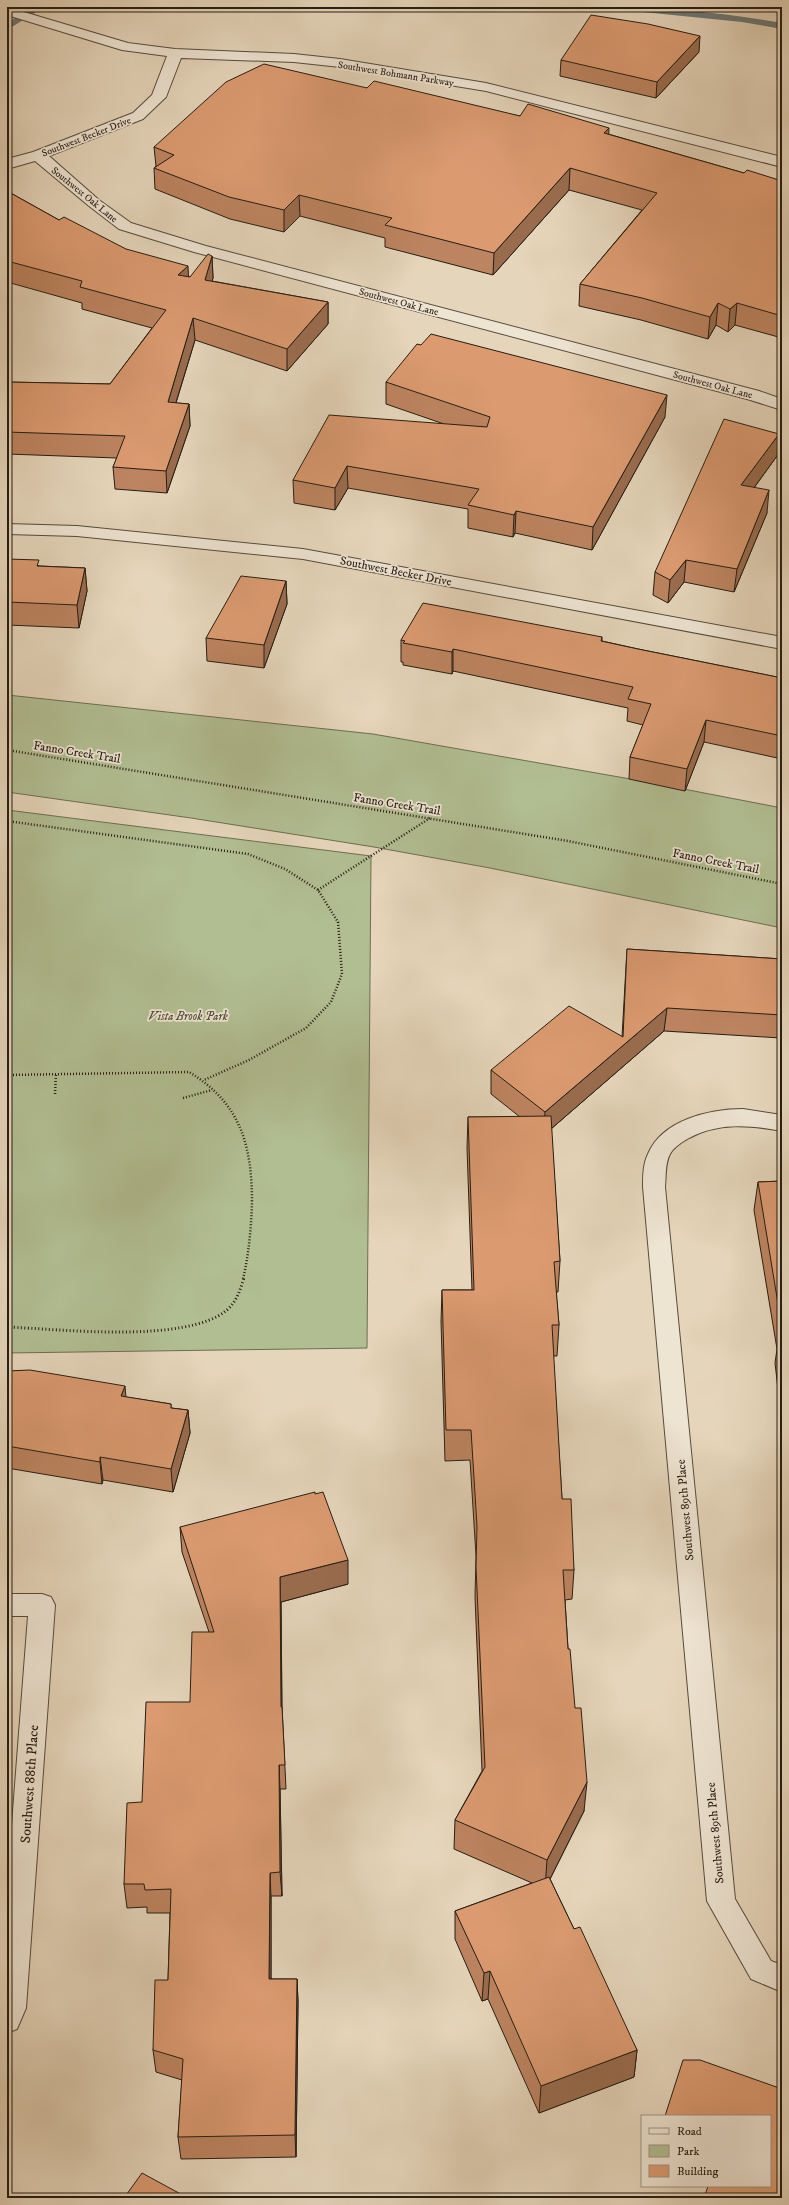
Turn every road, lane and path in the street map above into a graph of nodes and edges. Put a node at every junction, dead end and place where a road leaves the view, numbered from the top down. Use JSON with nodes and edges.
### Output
{"nodes":[{"id":1,"x":7,"y":11,"type":"edge"},
{"id":2,"x":176,"y":53,"type":"junction"},
{"id":3,"x":38,"y":155,"type":"junction"},
{"id":4,"x":782,"y":162,"type":"edge"},
{"id":5,"x":7,"y":164,"type":"edge"},
{"id":6,"x":782,"y":405,"type":"edge"},
{"id":7,"x":7,"y":529,"type":"edge"},
{"id":8,"x":782,"y":643,"type":"edge"},
{"id":9,"x":7,"y":750,"type":"edge"},
{"id":10,"x":430,"y":818,"type":"junction"},
{"id":11,"x":7,"y":821,"type":"edge"},
{"id":12,"x":782,"y":884,"type":"edge"},
{"id":13,"x":318,"y":890,"type":"junction"},
{"id":14,"x":56,"y":1074,"type":"junction"},
{"id":15,"x":7,"y":1075,"type":"edge"},
{"id":16,"x":204,"y":1080,"type":"junction"},
{"id":17,"x":212,"y":1090,"type":"junction"},
{"id":18,"x":55,"y":1094,"type":"dead end"},
{"id":19,"x":183,"y":1098,"type":"dead end"},
{"id":20,"x":782,"y":1123,"type":"edge"},
{"id":21,"x":7,"y":1327,"type":"edge"},
{"id":22,"x":7,"y":1605,"type":"edge"},
{"id":23,"x":782,"y":1979,"type":"edge"},
{"id":24,"x":7,"y":2020,"type":"edge"}],
"edges":[{"from":1,"to":2,"type":"street","name":"Southwest Bohmann Parkway"},
{"from":2,"to":3,"type":"street","name":"Southwest Becker Drive"},
{"from":2,"to":4,"type":"street","name":"Southwest Bohmann Parkway"},
{"from":3,"to":5,"type":"street","name":"Southwest Becker Drive"},
{"from":3,"to":6,"type":"street","name":"Southwest Oak Lane"},
{"from":7,"to":8,"type":"street","name":"Southwest Becker Drive"},
{"from":9,"to":10,"type":"path","name":"Fanno Creek Trail"},
{"from":10,"to":12,"type":"path","name":"Fanno Creek Trail"},
{"from":10,"to":13,"type":"path"},
{"from":11,"to":13,"type":"path"},
{"from":13,"to":16,"type":"path"},
{"from":14,"to":15,"type":"path"},
{"from":14,"to":16,"type":"path"},
{"from":14,"to":18,"type":"path"},
{"from":16,"to":17,"type":"path"},
{"from":17,"to":19,"type":"path"},
{"from":17,"to":21,"type":"path"},
{"from":20,"to":23,"type":"street","name":"Southwest 89th Place"},
{"from":22,"to":24,"type":"street","name":"Southwest 88th Place"}]}
